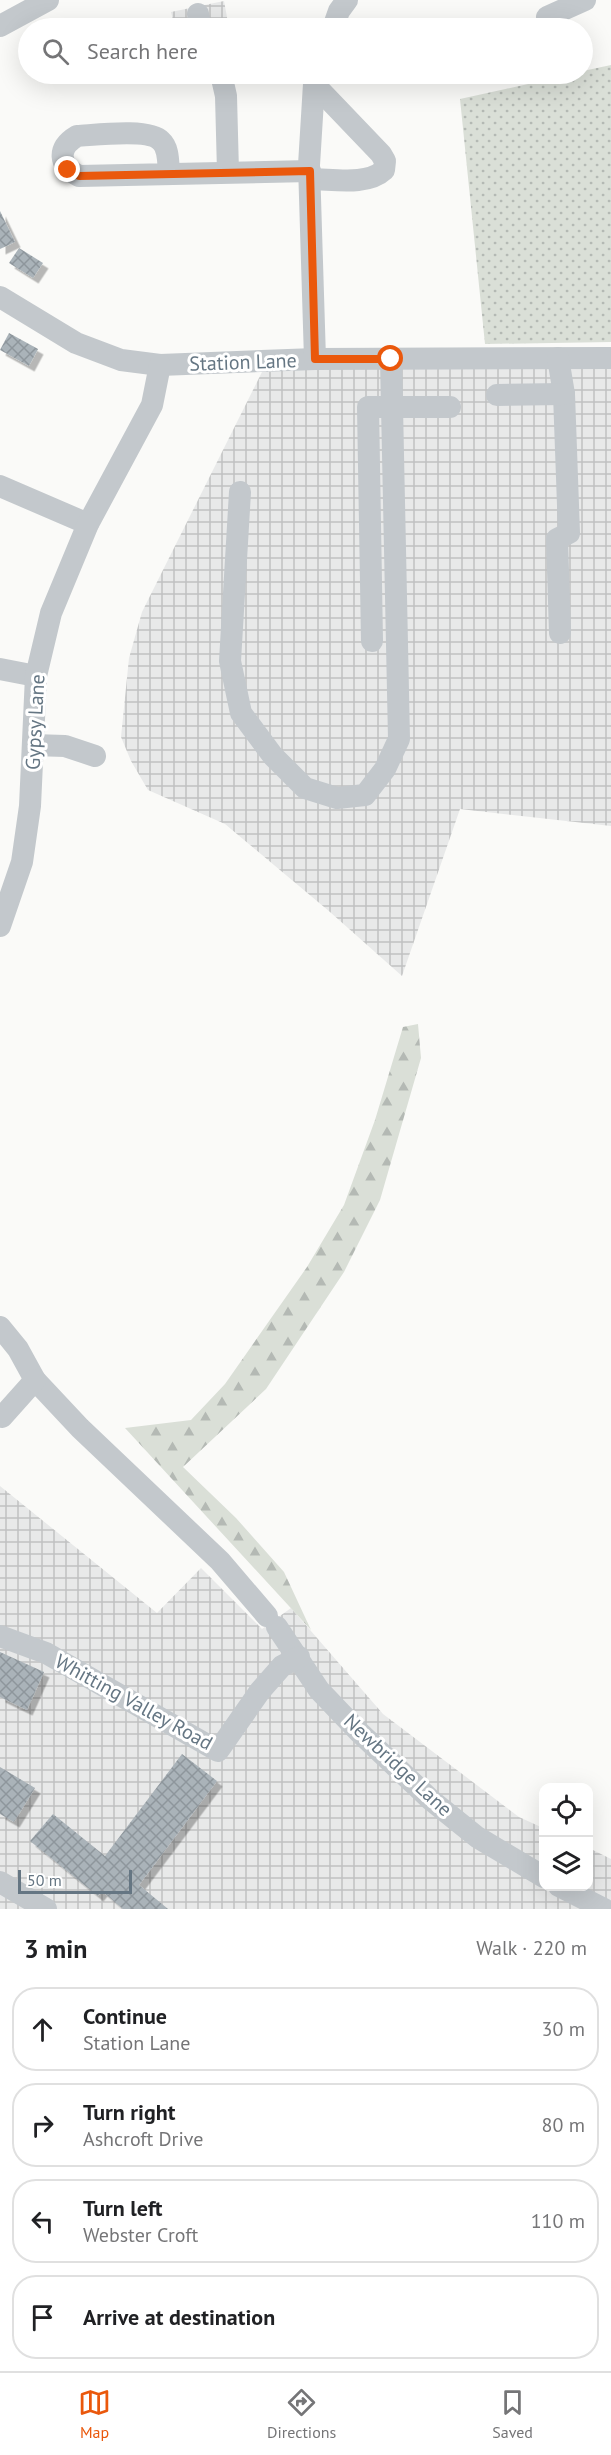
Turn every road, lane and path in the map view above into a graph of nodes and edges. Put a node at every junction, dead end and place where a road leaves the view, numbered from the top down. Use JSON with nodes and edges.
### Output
{"nodes":[{"id":1,"x":48,"y":0,"type":"edge"},
{"id":2,"x":347,"y":0,"type":"edge"},
{"id":3,"x":585,"y":0,"type":"edge"},
{"id":4,"x":337,"y":18,"type":"edge"},
{"id":5,"x":547,"y":18,"type":"edge"},
{"id":6,"x":0,"y":26,"type":"edge"},
{"id":7,"x":223,"y":84,"type":"edge"},
{"id":8,"x":316,"y":84,"type":"edge"},
{"id":9,"x":320,"y":84,"type":"edge"},
{"id":10,"x":228,"y":172,"type":"junction"},
{"id":11,"x":169,"y":173,"type":"dead end"},
{"id":12,"x":310,"y":175,"type":"junction"},
{"id":13,"x":0,"y":297,"type":"edge"},
{"id":14,"x":558,"y":358,"type":"junction"},
{"id":15,"x":611,"y":358,"type":"edge"},
{"id":16,"x":315,"y":359,"type":"junction"},
{"id":17,"x":391,"y":359,"type":"junction"},
{"id":18,"x":160,"y":365,"type":"junction"},
{"id":19,"x":564,"y":394,"type":"junction"},
{"id":20,"x":497,"y":395,"type":"dead end"},
{"id":21,"x":392,"y":407,"type":"junction"},
{"id":22,"x":450,"y":407,"type":"dead end"},
{"id":23,"x":0,"y":486,"type":"edge"},
{"id":24,"x":240,"y":492,"type":"dead end"},
{"id":25,"x":394,"y":521,"type":"junction"},
{"id":26,"x":370,"y":522,"type":"junction"},
{"id":27,"x":88,"y":524,"type":"junction"},
{"id":28,"x":560,"y":633,"type":"dead end"},
{"id":29,"x":372,"y":641,"type":"dead end"},
{"id":30,"x":0,"y":669,"type":"edge"},
{"id":31,"x":36,"y":676,"type":"junction"},
{"id":32,"x":33,"y":745,"type":"junction"},
{"id":33,"x":95,"y":756,"type":"dead end"},
{"id":34,"x":0,"y":926,"type":"edge"},
{"id":35,"x":0,"y":1327,"type":"edge"},
{"id":36,"x":35,"y":1380,"type":"junction"},
{"id":37,"x":2,"y":1417,"type":"dead end"},
{"id":38,"x":0,"y":1636,"type":"edge"},
{"id":39,"x":298,"y":1657,"type":"junction"},
{"id":40,"x":539,"y":1875,"type":"edge"},
{"id":41,"x":0,"y":1882,"type":"edge"},
{"id":42,"x":567,"y":1891,"type":"edge"},
{"id":43,"x":26,"y":1903,"type":"edge"},
{"id":44,"x":46,"y":1909,"type":"edge"},
{"id":45,"x":604,"y":1909,"type":"edge"}],
"edges":[{"from":1,"to":6,"type":"street"},
{"from":2,"to":4,"type":"street"},
{"from":3,"to":5,"type":"street"},
{"from":7,"to":10,"type":"street"},
{"from":8,"to":12,"type":"street"},
{"from":9,"to":12,"type":"street"},
{"from":10,"to":11,"type":"street"},
{"from":10,"to":12,"type":"street"},
{"from":12,"to":16,"type":"street"},
{"from":13,"to":18,"type":"street","name":"Station Lane"},
{"from":14,"to":15,"type":"street","name":"Station Lane"},
{"from":14,"to":17,"type":"street","name":"Station Lane"},
{"from":14,"to":19,"type":"street"},
{"from":16,"to":17,"type":"street","name":"Station Lane"},
{"from":16,"to":18,"type":"street","name":"Station Lane"},
{"from":17,"to":21,"type":"street"},
{"from":18,"to":27,"type":"street","name":"Gypsy Lane"},
{"from":19,"to":20,"type":"street"},
{"from":19,"to":28,"type":"street"},
{"from":21,"to":22,"type":"street"},
{"from":21,"to":25,"type":"street"},
{"from":21,"to":26,"type":"street"},
{"from":23,"to":27,"type":"street"},
{"from":24,"to":25,"type":"street"},
{"from":25,"to":26,"type":"street"},
{"from":26,"to":29,"type":"street"},
{"from":27,"to":31,"type":"street","name":"Gypsy Lane"},
{"from":30,"to":31,"type":"street"},
{"from":31,"to":32,"type":"street","name":"Gypsy Lane"},
{"from":32,"to":33,"type":"street"},
{"from":32,"to":34,"type":"street","name":"Gypsy Lane"},
{"from":35,"to":36,"type":"street","name":"Newbridge Lane"},
{"from":36,"to":37,"type":"street"},
{"from":36,"to":39,"type":"street","name":"Newbridge Lane"},
{"from":38,"to":39,"type":"street","name":"Whitting Valley Road"},
{"from":39,"to":40,"type":"street","name":"Newbridge Lane"},
{"from":41,"to":43,"type":"street"},
{"from":42,"to":45,"type":"street"},
{"from":43,"to":44,"type":"street"}]}
